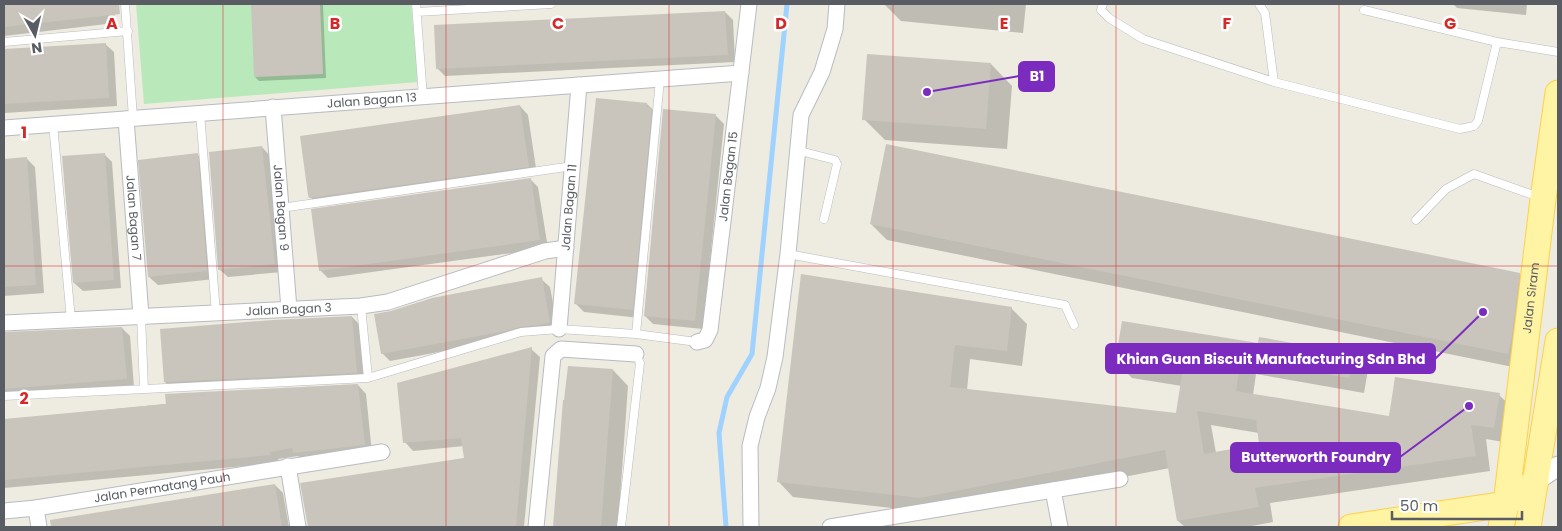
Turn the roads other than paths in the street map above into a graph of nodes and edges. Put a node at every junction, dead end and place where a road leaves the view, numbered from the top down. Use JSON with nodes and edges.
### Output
{"nodes":[{"id":1,"x":126,"y":4,"type":"edge"},
{"id":2,"x":551,"y":4,"type":"edge"},
{"id":3,"x":749,"y":4,"type":"edge"},
{"id":4,"x":837,"y":4,"type":"edge"},
{"id":5,"x":1103,"y":4,"type":"edge"},
{"id":6,"x":1259,"y":4,"type":"edge"},
{"id":7,"x":416,"y":8,"type":"edge"},
{"id":8,"x":1364,"y":10,"type":"dead end"},
{"id":9,"x":128,"y":31,"type":"junction"},
{"id":10,"x":4,"y":42,"type":"edge"},
{"id":11,"x":1496,"y":42,"type":"junction"},
{"id":12,"x":1558,"y":52,"type":"edge"},
{"id":13,"x":741,"y":73,"type":"junction"},
{"id":14,"x":660,"y":79,"type":"junction"},
{"id":15,"x":1274,"y":82,"type":"junction"},
{"id":16,"x":580,"y":85,"type":"junction"},
{"id":17,"x":1558,"y":93,"type":"edge"},
{"id":18,"x":423,"y":96,"type":"junction"},
{"id":19,"x":273,"y":108,"type":"junction"},
{"id":20,"x":200,"y":113,"type":"junction"},
{"id":21,"x":129,"y":118,"type":"junction"},
{"id":22,"x":53,"y":124,"type":"junction"},
{"id":23,"x":4,"y":128,"type":"edge"},
{"id":24,"x":796,"y":150,"type":"junction"},
{"id":25,"x":573,"y":166,"type":"junction"},
{"id":26,"x":1543,"y":199,"type":"junction"},
{"id":27,"x":281,"y":208,"type":"junction"},
{"id":28,"x":824,"y":220,"type":"dead end"},
{"id":29,"x":1416,"y":220,"type":"dead end"},
{"id":30,"x":566,"y":248,"type":"junction"},
{"id":31,"x":788,"y":254,"type":"junction"},
{"id":32,"x":362,"y":306,"type":"junction"},
{"id":33,"x":288,"y":309,"type":"junction"},
{"id":34,"x":216,"y":313,"type":"junction"},
{"id":35,"x":141,"y":316,"type":"junction"},
{"id":36,"x":70,"y":320,"type":"junction"},
{"id":37,"x":4,"y":322,"type":"edge"},
{"id":38,"x":1074,"y":325,"type":"dead end"},
{"id":39,"x":559,"y":329,"type":"junction"},
{"id":40,"x":636,"y":334,"type":"junction"},
{"id":41,"x":1558,"y":341,"type":"edge"},
{"id":42,"x":697,"y":342,"type":"joint"},
{"id":43,"x":636,"y":354,"type":"joint"},
{"id":44,"x":368,"y":378,"type":"junction"},
{"id":45,"x":144,"y":389,"type":"junction"},
{"id":46,"x":4,"y":396,"type":"edge"},
{"id":47,"x":382,"y":452,"type":"dead end"},
{"id":48,"x":288,"y":466,"type":"junction"},
{"id":49,"x":1558,"y":466,"type":"edge"},
{"id":50,"x":1120,"y":479,"type":"dead end"},
{"id":51,"x":1536,"y":481,"type":"junction"},
{"id":52,"x":1053,"y":490,"type":"junction"},
{"id":53,"x":36,"y":508,"type":"junction"},
{"id":54,"x":4,"y":512,"type":"edge"},
{"id":55,"x":1503,"y":516,"type":"edge"},
{"id":56,"x":1371,"y":526,"type":"edge"},
{"id":57,"x":39,"y":527,"type":"edge"},
{"id":58,"x":298,"y":527,"type":"edge"},
{"id":59,"x":536,"y":527,"type":"edge"},
{"id":60,"x":621,"y":527,"type":"edge"},
{"id":61,"x":751,"y":527,"type":"edge"},
{"id":62,"x":835,"y":527,"type":"edge"},
{"id":63,"x":1060,"y":527,"type":"edge"},
{"id":64,"x":1528,"y":527,"type":"edge"}],
"edges":[{"from":1,"to":9,"type":"lane"},
{"from":2,"to":7,"type":"lane"},
{"from":3,"to":13,"type":"street","name":"Jalan Bagan 15"},
{"from":4,"to":24,"type":"street"},
{"from":5,"to":15,"type":"lane"},
{"from":6,"to":15,"type":"lane"},
{"from":7,"to":18,"type":"lane"},
{"from":8,"to":11,"type":"lane"},
{"from":9,"to":10,"type":"lane"},
{"from":9,"to":21,"type":"lane"},
{"from":11,"to":12,"type":"lane"},
{"from":11,"to":15,"type":"lane"},
{"from":13,"to":14,"type":"street","name":"Jalan Bagan 13"},
{"from":13,"to":42,"type":"street","name":"Jalan Bagan 15"},
{"from":14,"to":16,"type":"street","name":"Jalan Bagan 13"},
{"from":14,"to":40,"type":"lane"},
{"from":16,"to":18,"type":"street","name":"Jalan Bagan 13"},
{"from":16,"to":25,"type":"street","name":"Jalan Bagan 11"},
{"from":17,"to":26,"type":"main road","name":"Jalan Siram"},
{"from":18,"to":19,"type":"street","name":"Jalan Bagan 13"},
{"from":19,"to":20,"type":"street","name":"Jalan Bagan 13"},
{"from":19,"to":27,"type":"street","name":"Jalan Bagan 9"},
{"from":20,"to":21,"type":"street","name":"Jalan Bagan 13"},
{"from":20,"to":34,"type":"lane"},
{"from":21,"to":22,"type":"street","name":"Jalan Bagan 13"},
{"from":21,"to":35,"type":"street","name":"Jalan Bagan 7"},
{"from":22,"to":23,"type":"street","name":"Jalan Bagan 13"},
{"from":22,"to":36,"type":"lane"},
{"from":24,"to":28,"type":"lane"},
{"from":24,"to":31,"type":"street"},
{"from":25,"to":27,"type":"lane"},
{"from":25,"to":30,"type":"street","name":"Jalan Bagan 11"},
{"from":26,"to":29,"type":"lane"},
{"from":26,"to":55,"type":"main road","name":"Jalan Siram"},
{"from":27,"to":33,"type":"street","name":"Jalan Bagan 9"},
{"from":30,"to":32,"type":"street","name":"Jalan Bagan 3"},
{"from":30,"to":39,"type":"street","name":"Jalan Bagan 11"},
{"from":31,"to":38,"type":"lane"},
{"from":31,"to":61,"type":"street"},
{"from":32,"to":33,"type":"street","name":"Jalan Bagan 3"},
{"from":32,"to":44,"type":"lane"},
{"from":33,"to":34,"type":"street","name":"Jalan Bagan 3"},
{"from":34,"to":35,"type":"street","name":"Jalan Bagan 3"},
{"from":35,"to":36,"type":"street","name":"Jalan Bagan 3"},
{"from":35,"to":45,"type":"lane"},
{"from":36,"to":37,"type":"street","name":"Jalan Bagan 3"},
{"from":39,"to":40,"type":"lane"},
{"from":39,"to":44,"type":"lane"},
{"from":40,"to":42,"type":"lane"},
{"from":41,"to":51,"type":"main road"},
{"from":43,"to":59,"type":"street"},
{"from":43,"to":60,"type":"lane"},
{"from":44,"to":45,"type":"lane"},
{"from":45,"to":46,"type":"lane"},
{"from":47,"to":48,"type":"street","name":"Jalan Permatang Pauh"},
{"from":48,"to":53,"type":"street","name":"Jalan Permatang Pauh"},
{"from":48,"to":58,"type":"street"},
{"from":49,"to":51,"type":"street"},
{"from":50,"to":52,"type":"street"},
{"from":51,"to":55,"type":"main road"},
{"from":51,"to":64,"type":"main road"},
{"from":52,"to":62,"type":"street"},
{"from":52,"to":63,"type":"street"},
{"from":53,"to":54,"type":"street","name":"Jalan Permatang Pauh"},
{"from":53,"to":57,"type":"street"},
{"from":55,"to":56,"type":"main road"}]}
